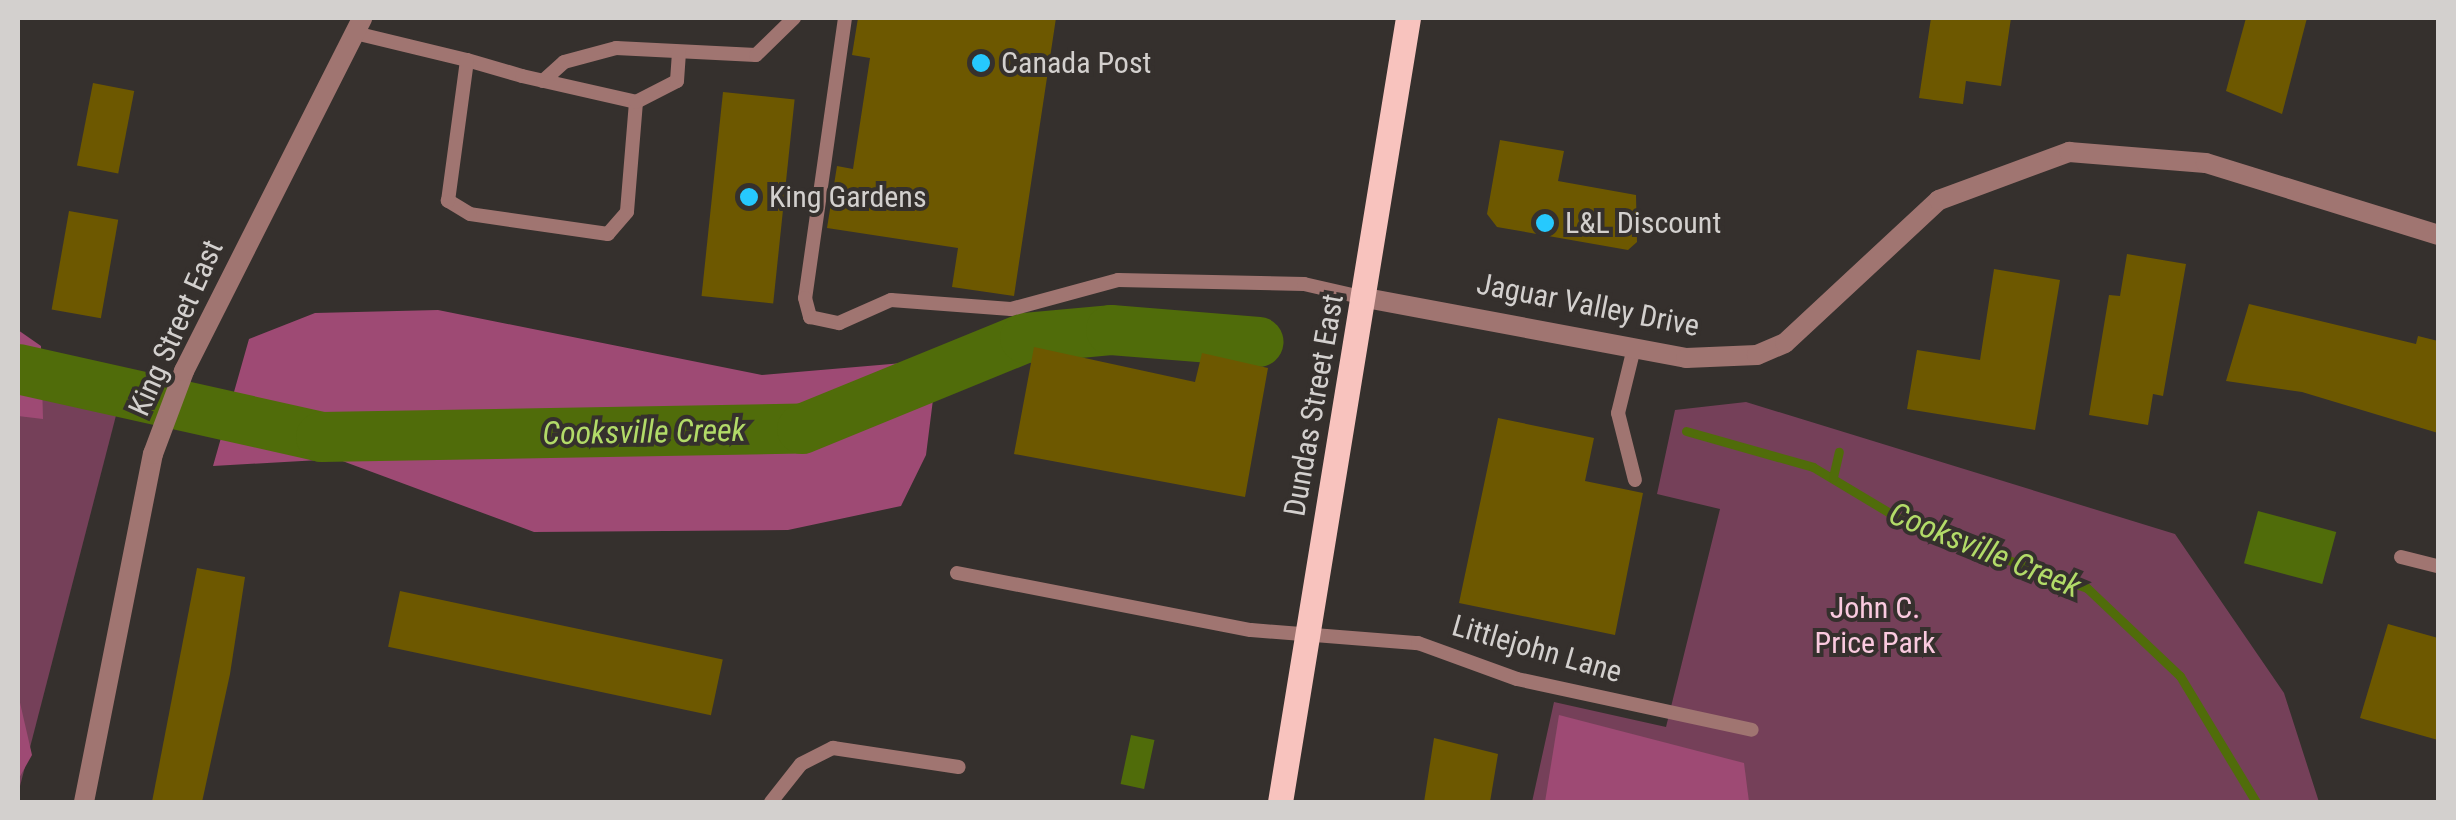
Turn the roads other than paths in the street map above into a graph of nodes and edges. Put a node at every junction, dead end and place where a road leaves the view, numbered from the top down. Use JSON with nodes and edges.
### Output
{"nodes":[{"id":1,"x":794,"y":18,"type":"edge"},
{"id":2,"x":845,"y":18,"type":"edge"},
{"id":3,"x":1408,"y":18,"type":"edge"},
{"id":4,"x":358,"y":25,"type":"edge"},
{"id":5,"x":679,"y":52,"type":"junction"},
{"id":6,"x":467,"y":60,"type":"junction"},
{"id":7,"x":544,"y":81,"type":"junction"},
{"id":8,"x":636,"y":102,"type":"junction"},
{"id":9,"x":2438,"y":235,"type":"edge"},
{"id":10,"x":1366,"y":298,"type":"junction"},
{"id":11,"x":1634,"y":348,"type":"junction"},
{"id":12,"x":1635,"y":480,"type":"dead end"},
{"id":13,"x":2401,"y":557,"type":"dead end"},
{"id":14,"x":2438,"y":566,"type":"edge"},
{"id":15,"x":957,"y":573,"type":"dead end"},
{"id":16,"x":1305,"y":634,"type":"junction"},
{"id":17,"x":1752,"y":730,"type":"dead end"},
{"id":18,"x":959,"y":767,"type":"dead end"},
{"id":19,"x":84,"y":802,"type":"edge"},
{"id":20,"x":771,"y":802,"type":"edge"},
{"id":21,"x":1280,"y":802,"type":"edge"}],
"edges":[{"from":1,"to":5,"type":"lane"},
{"from":2,"to":10,"type":"lane"},
{"from":3,"to":10,"type":"main road","name":"Dundas Street East"},
{"from":4,"to":6,"type":"lane"},
{"from":4,"to":19,"type":"street","name":"King Street East"},
{"from":5,"to":7,"type":"lane"},
{"from":5,"to":8,"type":"lane"},
{"from":6,"to":7,"type":"lane"},
{"from":6,"to":8,"type":"lane"},
{"from":7,"to":8,"type":"lane"},
{"from":9,"to":11,"type":"street","name":"Jaguar Valley Drive"},
{"from":10,"to":11,"type":"street","name":"Jaguar Valley Drive"},
{"from":10,"to":16,"type":"main road","name":"Dundas Street East"},
{"from":11,"to":12,"type":"lane"},
{"from":13,"to":14,"type":"lane"},
{"from":15,"to":16,"type":"lane","name":"Littlejohn Lane"},
{"from":16,"to":17,"type":"lane","name":"Littlejohn Lane"},
{"from":16,"to":21,"type":"main road","name":"Dundas Street East"},
{"from":18,"to":20,"type":"lane"}]}
